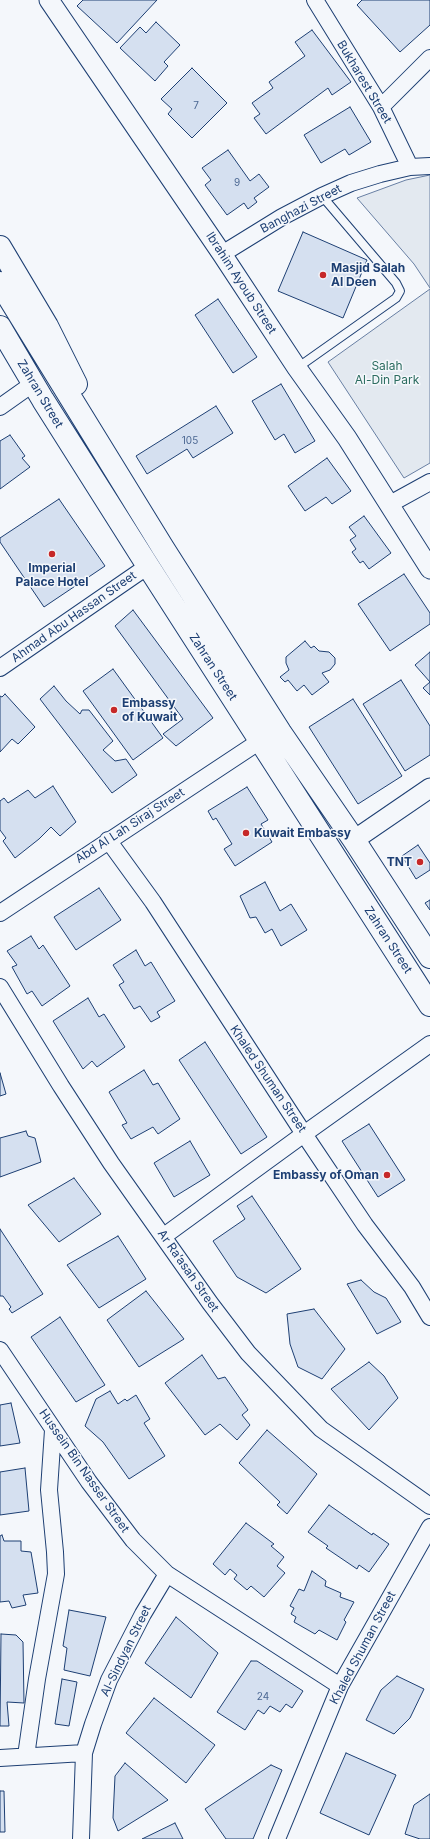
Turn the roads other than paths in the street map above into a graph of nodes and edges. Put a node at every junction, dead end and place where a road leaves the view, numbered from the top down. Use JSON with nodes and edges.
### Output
{"nodes":[{"id":1,"x":50,"y":0,"type":"edge"},
{"id":2,"x":315,"y":0,"type":"edge"},
{"id":3,"x":430,"y":58,"type":"edge"},
{"id":4,"x":381,"y":107,"type":"junction"},
{"id":5,"x":430,"y":166,"type":"edge"},
{"id":6,"x":410,"y":167,"type":"junction"},
{"id":7,"x":322,"y":196,"type":"junction"},
{"id":8,"x":0,"y":247,"type":"edge"},
{"id":9,"x":222,"y":254,"type":"junction"},
{"id":10,"x":0,"y":283,"type":"edge"},
{"id":11,"x":0,"y":327,"type":"edge"},
{"id":12,"x":0,"y":356,"type":"edge"},
{"id":13,"x":297,"y":368,"type":"junction"},
{"id":14,"x":24,"y":390,"type":"junction"},
{"id":15,"x":43,"y":400,"type":"junction"},
{"id":16,"x":0,"y":407,"type":"edge"},
{"id":17,"x":78,"y":411,"type":"junction"},
{"id":18,"x":430,"y":482,"type":"edge"},
{"id":19,"x":390,"y":504,"type":"junction"},
{"id":20,"x":148,"y":566,"type":"junction"},
{"id":21,"x":430,"y":569,"type":"edge"},
{"id":22,"x":0,"y":668,"type":"edge"},
{"id":23,"x":260,"y":741,"type":"junction"},
{"id":24,"x":430,"y":788,"type":"edge"},
{"id":25,"x":108,"y":840,"type":"junction"},
{"id":26,"x":354,"y":840,"type":"junction"},
{"id":27,"x":0,"y":913,"type":"edge"},
{"id":28,"x":430,"y":957,"type":"edge"},
{"id":29,"x":0,"y":987,"type":"edge"},
{"id":30,"x":430,"y":1005,"type":"edge"},
{"id":31,"x":430,"y":1044,"type":"edge"},
{"id":32,"x":304,"y":1134,"type":"junction"},
{"id":33,"x":164,"y":1236,"type":"junction"},
{"id":34,"x":430,"y":1317,"type":"edge"},
{"id":35,"x":0,"y":1350,"type":"edge"},
{"id":36,"x":53,"y":1430,"type":"junction"},
{"id":37,"x":430,"y":1506,"type":"edge"},
{"id":38,"x":430,"y":1527,"type":"edge"},
{"id":39,"x":167,"y":1574,"type":"junction"},
{"id":40,"x":340,"y":1686,"type":"junction"},
{"id":41,"x":84,"y":1753,"type":"junction"},
{"id":42,"x":26,"y":1756,"type":"junction"},
{"id":43,"x":0,"y":1758,"type":"edge"},
{"id":44,"x":81,"y":1839,"type":"edge"},
{"id":45,"x":277,"y":1839,"type":"edge"}],
"edges":[{"from":1,"to":9,"type":"street","name":"Ibrahim Ayoub Street"},
{"from":2,"to":4,"type":"street","name":"Bukharest Street"},
{"from":3,"to":4,"type":"street"},
{"from":4,"to":6,"type":"street","name":"Bukharest Street"},
{"from":5,"to":6,"type":"street","name":"Banghazi Street"},
{"from":6,"to":7,"type":"street","name":"Banghazi Street"},
{"from":7,"to":9,"type":"street","name":"Banghazi Street"},
{"from":7,"to":13,"type":"lane"},
{"from":8,"to":17,"type":"main road"},
{"from":9,"to":13,"type":"street","name":"Ibrahim Ayoub Street"},
{"from":10,"to":17,"type":"main road","name":"Zahran Street"},
{"from":11,"to":15,"type":"main road","name":"Zahran Street"},
{"from":12,"to":14,"type":"main road"},
{"from":13,"to":19,"type":"street","name":"Ibrahim Ayoub Street"},
{"from":14,"to":15,"type":"main road"},
{"from":14,"to":16,"type":"street"},
{"from":15,"to":20,"type":"main road","name":"Zahran Street"},
{"from":17,"to":26,"type":"main road","name":"Zahran Street"},
{"from":18,"to":19,"type":"street"},
{"from":19,"to":21,"type":"street","name":"Ibrahim Ayoub Street"},
{"from":20,"to":22,"type":"street","name":"Ahmad Abu Hassan Street"},
{"from":20,"to":23,"type":"main road","name":"Zahran Street"},
{"from":23,"to":25,"type":"street","name":"Abd Al Lah Siraj Street"},
{"from":23,"to":30,"type":"main road","name":"Zahran Street"},
{"from":24,"to":26,"type":"street"},
{"from":25,"to":27,"type":"street","name":"Abd Al Lah Siraj Street"},
{"from":25,"to":32,"type":"street","name":"Khaled Shuman Street"},
{"from":26,"to":28,"type":"main road","name":"Zahran Street"},
{"from":29,"to":33,"type":"street","name":"Ar Ra’asah Street"},
{"from":31,"to":32,"type":"street"},
{"from":32,"to":33,"type":"street"},
{"from":32,"to":34,"type":"street","name":"Khaled Shuman Street"},
{"from":33,"to":37,"type":"street","name":"Ar Ra’asah Street"},
{"from":35,"to":36,"type":"street","name":"Hussein Bin Nasser Street"},
{"from":36,"to":39,"type":"street","name":"Hussein Bin Nasser Street"},
{"from":36,"to":42,"type":"street"},
{"from":38,"to":40,"type":"street","name":"Khaled Shuman Street"},
{"from":39,"to":40,"type":"street","name":"Hussein Bin Nasser Street"},
{"from":39,"to":41,"type":"street","name":"Al-Sindyan Street"},
{"from":40,"to":45,"type":"street","name":"Khaled Shuman Street"},
{"from":41,"to":42,"type":"street"},
{"from":41,"to":44,"type":"street","name":"Al-Sindyan Street"},
{"from":42,"to":43,"type":"street"}]}
